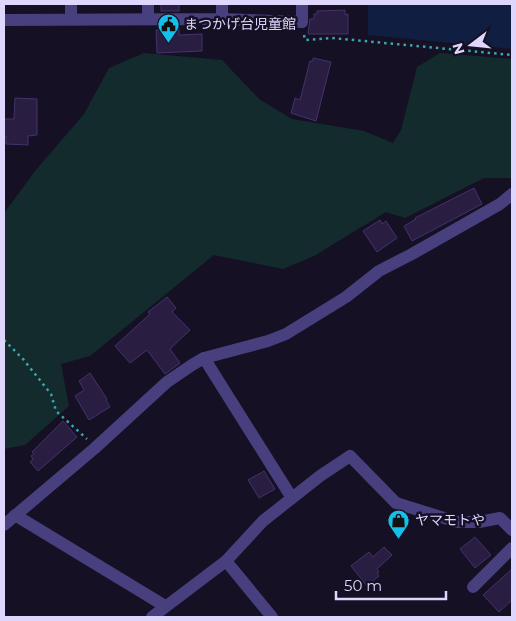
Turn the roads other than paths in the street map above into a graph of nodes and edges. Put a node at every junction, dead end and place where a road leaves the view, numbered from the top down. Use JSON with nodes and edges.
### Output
{"nodes":[{"id":1,"x":71,"y":4,"type":"edge"},
{"id":2,"x":148,"y":4,"type":"edge"},
{"id":3,"x":222,"y":4,"type":"edge"},
{"id":4,"x":302,"y":4,"type":"edge"},
{"id":5,"x":71,"y":19,"type":"junction"},
{"id":6,"x":148,"y":19,"type":"junction"},
{"id":7,"x":222,"y":19,"type":"junction"},
{"id":8,"x":4,"y":20,"type":"edge"},
{"id":9,"x":512,"y":194,"type":"edge"},
{"id":10,"x":204,"y":358,"type":"junction"},
{"id":11,"x":292,"y":498,"type":"junction"},
{"id":12,"x":15,"y":515,"type":"junction"},
{"id":13,"x":4,"y":525,"type":"edge"},
{"id":14,"x":512,"y":530,"type":"edge"},
{"id":15,"x":512,"y":548,"type":"edge"},
{"id":16,"x":226,"y":561,"type":"junction"},
{"id":17,"x":473,"y":587,"type":"dead end"},
{"id":18,"x":165,"y":606,"type":"junction"},
{"id":19,"x":152,"y":617,"type":"edge"},
{"id":20,"x":272,"y":617,"type":"edge"}],
"edges":[{"from":1,"to":5,"type":"street"},
{"from":2,"to":6,"type":"street"},
{"from":3,"to":7,"type":"street"},
{"from":4,"to":7,"type":"street"},
{"from":5,"to":6,"type":"street"},
{"from":5,"to":8,"type":"street"},
{"from":6,"to":7,"type":"street"},
{"from":9,"to":10,"type":"street"},
{"from":10,"to":11,"type":"street"},
{"from":10,"to":12,"type":"street"},
{"from":11,"to":14,"type":"street"},
{"from":11,"to":16,"type":"street"},
{"from":12,"to":13,"type":"street"},
{"from":12,"to":18,"type":"street"},
{"from":15,"to":17,"type":"street"},
{"from":16,"to":18,"type":"street"},
{"from":16,"to":20,"type":"street"},
{"from":18,"to":19,"type":"street"}]}
